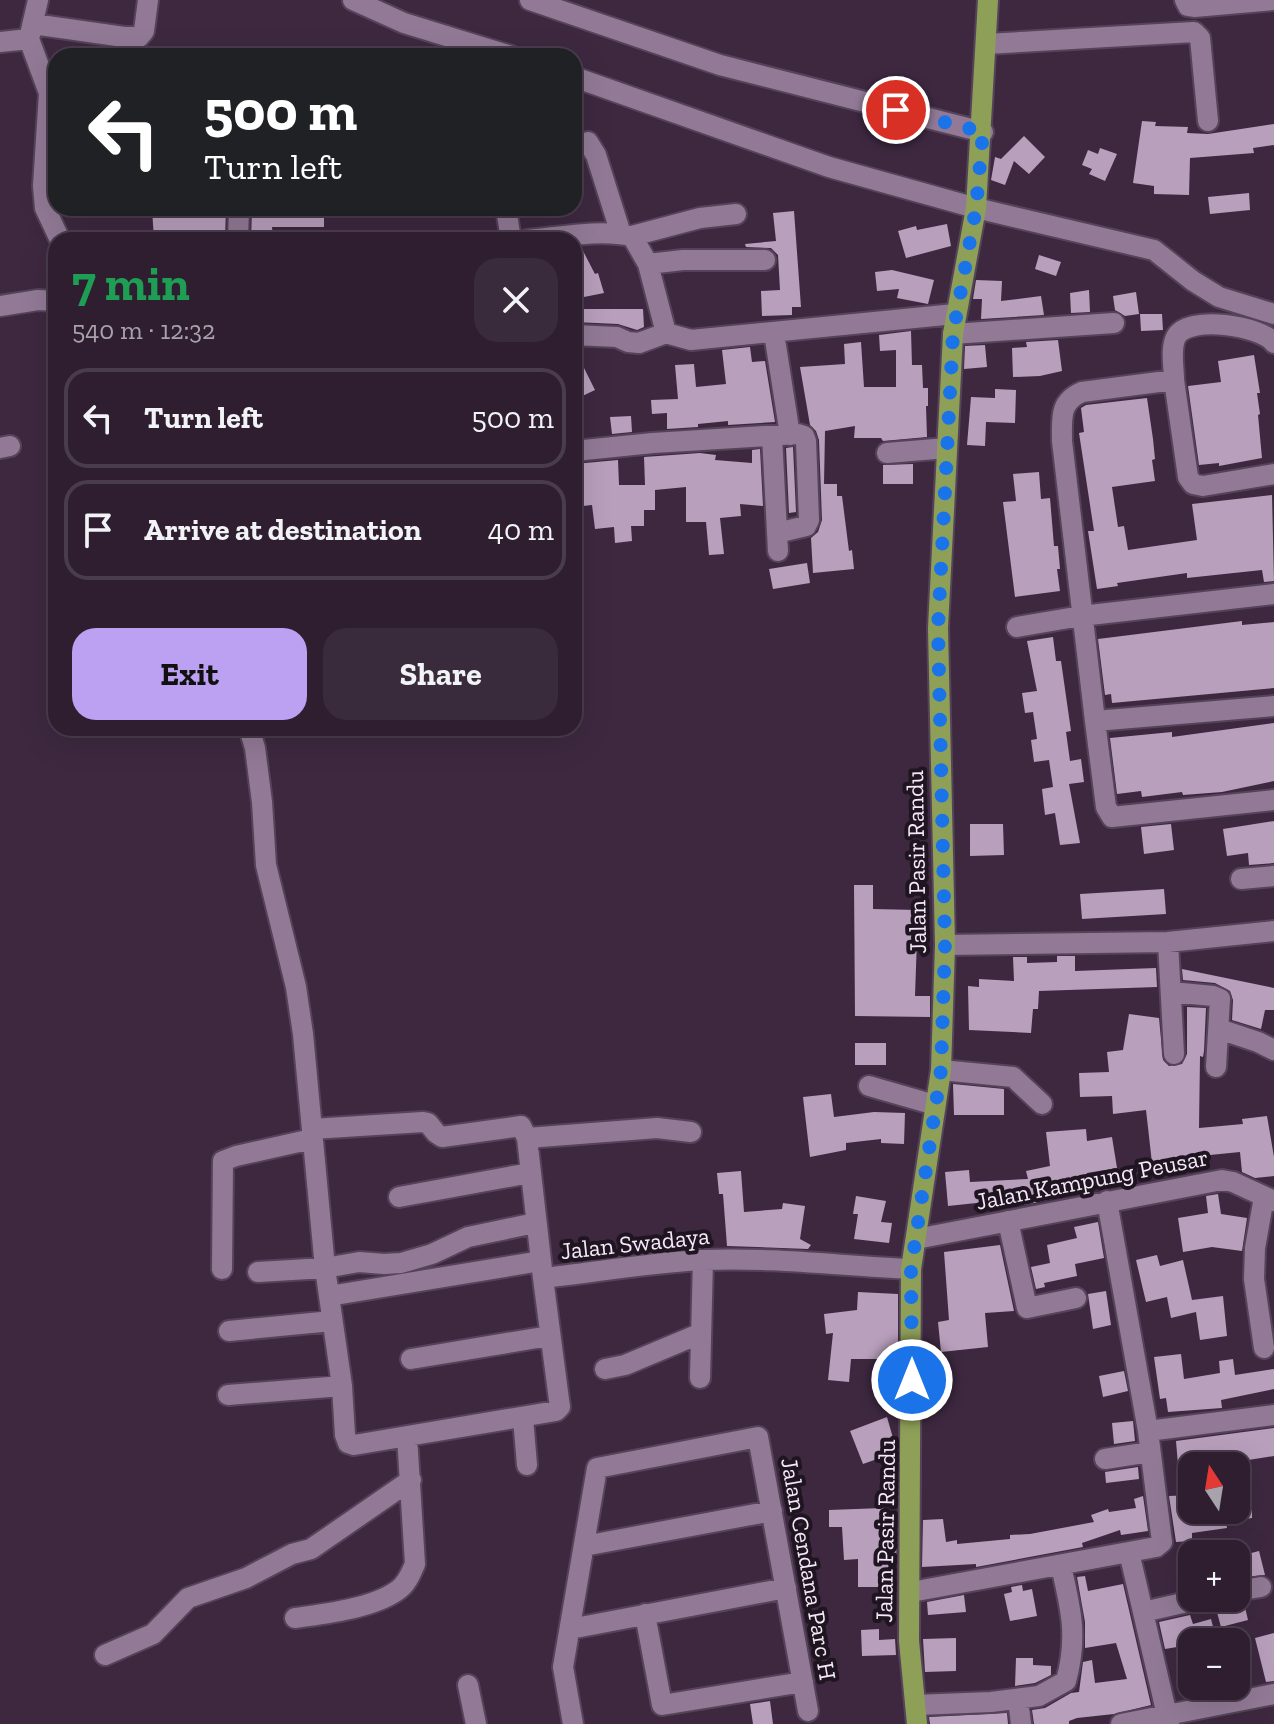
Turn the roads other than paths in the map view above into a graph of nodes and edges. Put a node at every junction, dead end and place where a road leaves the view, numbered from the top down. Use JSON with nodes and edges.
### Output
{"nodes":[{"id":1,"x":38,"y":0,"type":"edge"},
{"id":2,"x":148,"y":0,"type":"edge"},
{"id":3,"x":353,"y":0,"type":"edge"},
{"id":4,"x":530,"y":0,"type":"edge"},
{"id":5,"x":988,"y":0,"type":"edge"},
{"id":6,"x":1185,"y":0,"type":"edge"},
{"id":7,"x":1273,"y":0,"type":"edge"},
{"id":8,"x":31,"y":31,"type":"junction"},
{"id":9,"x":0,"y":42,"type":"edge"},
{"id":10,"x":986,"y":44,"type":"junction"},
{"id":11,"x":485,"y":48,"type":"edge"},
{"id":12,"x":48,"y":80,"type":"edge"},
{"id":13,"x":582,"y":80,"type":"edge"},
{"id":14,"x":1208,"y":121,"type":"dead end"},
{"id":15,"x":983,"y":132,"type":"junction"},
{"id":16,"x":48,"y":140,"type":"edge"},
{"id":17,"x":588,"y":142,"type":"dead end"},
{"id":18,"x":976,"y":208,"type":"junction"},
{"id":19,"x":48,"y":214,"type":"edge"},
{"id":20,"x":736,"y":214,"type":"dead end"},
{"id":21,"x":626,"y":235,"type":"junction"},
{"id":22,"x":582,"y":237,"type":"edge"},
{"id":23,"x":765,"y":260,"type":"dead end"},
{"id":24,"x":648,"y":264,"type":"junction"},
{"id":25,"x":48,"y":301,"type":"edge"},
{"id":26,"x":0,"y":306,"type":"edge"},
{"id":27,"x":1274,"y":314,"type":"edge"},
{"id":28,"x":1114,"y":323,"type":"dead end"},
{"id":29,"x":954,"y":324,"type":"junction"},
{"id":30,"x":666,"y":333,"type":"junction"},
{"id":31,"x":774,"y":333,"type":"junction"},
{"id":32,"x":582,"y":335,"type":"edge"},
{"id":33,"x":1274,"y":343,"type":"edge"},
{"id":34,"x":1174,"y":380,"type":"junction"},
{"id":35,"x":781,"y":435,"type":"junction"},
{"id":36,"x":947,"y":448,"type":"junction"},
{"id":37,"x":582,"y":450,"type":"edge"},
{"id":38,"x":887,"y":453,"type":"dead end"},
{"id":39,"x":1274,"y":474,"type":"edge"},
{"id":40,"x":1274,"y":594,"type":"edge"},
{"id":41,"x":1081,"y":616,"type":"junction"},
{"id":42,"x":1017,"y":627,"type":"dead end"},
{"id":43,"x":1274,"y":706,"type":"edge"},
{"id":44,"x":1095,"y":721,"type":"junction"},
{"id":45,"x":251,"y":736,"type":"edge"},
{"id":46,"x":1274,"y":800,"type":"edge"},
{"id":47,"x":1274,"y":876,"type":"edge"},
{"id":48,"x":1241,"y":879,"type":"dead end"},
{"id":49,"x":1274,"y":931,"type":"edge"},
{"id":50,"x":1168,"y":942,"type":"junction"},
{"id":51,"x":945,"y":945,"type":"junction"},
{"id":52,"x":1171,"y":992,"type":"junction"},
{"id":53,"x":1219,"y":1029,"type":"junction"},
{"id":54,"x":1274,"y":1050,"type":"edge"},
{"id":55,"x":1174,"y":1054,"type":"dead end"},
{"id":56,"x":1216,"y":1067,"type":"dead end"},
{"id":57,"x":941,"y":1070,"type":"junction"},
{"id":58,"x":869,"y":1086,"type":"dead end"},
{"id":59,"x":1042,"y":1104,"type":"dead end"},
{"id":60,"x":935,"y":1105,"type":"junction"},
{"id":61,"x":691,"y":1132,"type":"dead end"},
{"id":62,"x":312,"y":1134,"type":"junction"},
{"id":63,"x":527,"y":1138,"type":"junction"},
{"id":64,"x":530,"y":1173,"type":"junction"},
{"id":65,"x":399,"y":1197,"type":"dead end"},
{"id":66,"x":1269,"y":1199,"type":"edge"},
{"id":67,"x":1107,"y":1201,"type":"junction"},
{"id":68,"x":1008,"y":1221,"type":"junction"},
{"id":69,"x":535,"y":1223,"type":"junction"},
{"id":70,"x":916,"y":1239,"type":"junction"},
{"id":71,"x":703,"y":1260,"type":"junction"},
{"id":72,"x":325,"y":1268,"type":"junction"},
{"id":73,"x":222,"y":1269,"type":"dead end"},
{"id":74,"x":911,"y":1269,"type":"junction"},
{"id":75,"x":542,"y":1270,"type":"junction"},
{"id":76,"x":258,"y":1272,"type":"dead end"},
{"id":77,"x":329,"y":1296,"type":"junction"},
{"id":78,"x":1076,"y":1298,"type":"dead end"},
{"id":79,"x":332,"y":1321,"type":"junction"},
{"id":80,"x":229,"y":1331,"type":"dead end"},
{"id":81,"x":699,"y":1334,"type":"junction"},
{"id":82,"x":549,"y":1336,"type":"junction"},
{"id":83,"x":1264,"y":1348,"type":"dead end"},
{"id":84,"x":411,"y":1359,"type":"dead end"},
{"id":85,"x":605,"y":1369,"type":"dead end"},
{"id":86,"x":700,"y":1378,"type":"dead end"},
{"id":87,"x":342,"y":1386,"type":"junction"},
{"id":88,"x":228,"y":1395,"type":"dead end"},
{"id":89,"x":1274,"y":1415,"type":"edge"},
{"id":90,"x":523,"y":1418,"type":"junction"},
{"id":91,"x":407,"y":1436,"type":"junction"},
{"id":92,"x":1149,"y":1441,"type":"junction"},
{"id":93,"x":1105,"y":1459,"type":"dead end"},
{"id":94,"x":527,"y":1465,"type":"dead end"},
{"id":95,"x":411,"y":1480,"type":"junction"},
{"id":96,"x":772,"y":1511,"type":"junction"},
{"id":97,"x":584,"y":1546,"type":"junction"},
{"id":98,"x":1129,"y":1552,"type":"junction"},
{"id":99,"x":1061,"y":1566,"type":"junction"},
{"id":100,"x":1261,"y":1587,"type":"dead end"},
{"id":101,"x":786,"y":1588,"type":"junction"},
{"id":102,"x":1250,"y":1589,"type":"edge"},
{"id":103,"x":911,"y":1592,"type":"junction"},
{"id":104,"x":1178,"y":1604,"type":"edge"},
{"id":105,"x":1143,"y":1612,"type":"junction"},
{"id":106,"x":645,"y":1614,"type":"junction"},
{"id":107,"x":295,"y":1618,"type":"dead end"},
{"id":108,"x":570,"y":1629,"type":"junction"},
{"id":109,"x":105,"y":1655,"type":"dead end"},
{"id":110,"x":803,"y":1682,"type":"junction"},
{"id":111,"x":468,"y":1685,"type":"dead end"},
{"id":112,"x":1274,"y":1694,"type":"edge"},
{"id":113,"x":1018,"y":1699,"type":"junction"},
{"id":114,"x":808,"y":1711,"type":"dead end"},
{"id":115,"x":917,"y":1715,"type":"edge"},
{"id":116,"x":1169,"y":1720,"type":"edge"},
{"id":117,"x":476,"y":1724,"type":"edge"},
{"id":118,"x":573,"y":1724,"type":"edge"},
{"id":119,"x":1021,"y":1724,"type":"edge"},
{"id":120,"x":1121,"y":1724,"type":"edge"}],
"edges":[{"from":1,"to":8,"type":"street"},
{"from":2,"to":8,"type":"street"},
{"from":3,"to":11,"type":"street"},
{"from":4,"to":15,"type":"street"},
{"from":5,"to":10,"type":"main road","name":"Jalan Pasir Randu"},
{"from":6,"to":7,"type":"street"},
{"from":8,"to":9,"type":"street"},
{"from":8,"to":12,"type":"street"},
{"from":10,"to":14,"type":"street"},
{"from":10,"to":15,"type":"main road","name":"Jalan Pasir Randu"},
{"from":13,"to":18,"type":"street"},
{"from":15,"to":18,"type":"main road","name":"Jalan Pasir Randu"},
{"from":16,"to":19,"type":"street"},
{"from":17,"to":21,"type":"street"},
{"from":18,"to":27,"type":"street"},
{"from":18,"to":29,"type":"main road","name":"Jalan Pasir Randu"},
{"from":20,"to":21,"type":"street"},
{"from":21,"to":22,"type":"street"},
{"from":21,"to":24,"type":"street"},
{"from":23,"to":24,"type":"street"},
{"from":24,"to":30,"type":"street"},
{"from":25,"to":26,"type":"street"},
{"from":28,"to":29,"type":"street"},
{"from":29,"to":31,"type":"street"},
{"from":29,"to":36,"type":"main road","name":"Jalan Pasir Randu"},
{"from":30,"to":31,"type":"street"},
{"from":30,"to":32,"type":"street"},
{"from":31,"to":35,"type":"street"},
{"from":33,"to":34,"type":"street"},
{"from":34,"to":39,"type":"street"},
{"from":34,"to":41,"type":"street"},
{"from":35,"to":35,"type":"street"},
{"from":35,"to":37,"type":"street"},
{"from":36,"to":38,"type":"street"},
{"from":36,"to":51,"type":"main road","name":"Jalan Pasir Randu"},
{"from":40,"to":41,"type":"street"},
{"from":41,"to":42,"type":"street"},
{"from":41,"to":44,"type":"street"},
{"from":43,"to":44,"type":"street"},
{"from":44,"to":46,"type":"street"},
{"from":45,"to":62,"type":"street"},
{"from":47,"to":48,"type":"street"},
{"from":49,"to":50,"type":"street"},
{"from":50,"to":51,"type":"street"},
{"from":50,"to":52,"type":"street"},
{"from":51,"to":57,"type":"main road","name":"Jalan Pasir Randu"},
{"from":52,"to":53,"type":"street"},
{"from":52,"to":55,"type":"street"},
{"from":53,"to":54,"type":"street"},
{"from":53,"to":56,"type":"street"},
{"from":57,"to":59,"type":"street"},
{"from":57,"to":60,"type":"main road","name":"Jalan Pasir Randu"},
{"from":58,"to":60,"type":"street"},
{"from":60,"to":70,"type":"main road","name":"Jalan Pasir Randu"},
{"from":61,"to":63,"type":"street"},
{"from":62,"to":63,"type":"street"},
{"from":62,"to":72,"type":"street"},
{"from":62,"to":73,"type":"street"},
{"from":63,"to":64,"type":"street","name":"Jalan Swadaya"},
{"from":64,"to":65,"type":"street"},
{"from":64,"to":69,"type":"street","name":"Jalan Swadaya"},
{"from":66,"to":67,"type":"street","name":"Jalan Kampung Peusar"},
{"from":66,"to":83,"type":"street"},
{"from":67,"to":68,"type":"street","name":"Jalan Kampung Peusar"},
{"from":67,"to":92,"type":"street"},
{"from":68,"to":70,"type":"street","name":"Jalan Kampung Peusar"},
{"from":68,"to":78,"type":"street"},
{"from":69,"to":72,"type":"street"},
{"from":69,"to":75,"type":"street","name":"Jalan Swadaya"},
{"from":70,"to":74,"type":"main road","name":"Jalan Pasir Randu"},
{"from":71,"to":74,"type":"street","name":"Jalan Swadaya"},
{"from":71,"to":75,"type":"street","name":"Jalan Swadaya"},
{"from":71,"to":81,"type":"street"},
{"from":72,"to":76,"type":"street"},
{"from":72,"to":77,"type":"street"},
{"from":74,"to":103,"type":"main road","name":"Jalan Pasir Randu"},
{"from":75,"to":77,"type":"street"},
{"from":75,"to":82,"type":"street"},
{"from":77,"to":79,"type":"street"},
{"from":79,"to":80,"type":"street"},
{"from":79,"to":87,"type":"street"},
{"from":81,"to":85,"type":"street"},
{"from":81,"to":86,"type":"street"},
{"from":82,"to":84,"type":"street"},
{"from":82,"to":90,"type":"street"},
{"from":87,"to":88,"type":"street"},
{"from":87,"to":91,"type":"street"},
{"from":89,"to":92,"type":"street"},
{"from":90,"to":91,"type":"street"},
{"from":90,"to":94,"type":"street"},
{"from":91,"to":95,"type":"street"},
{"from":92,"to":93,"type":"street"},
{"from":92,"to":98,"type":"street"},
{"from":95,"to":107,"type":"street"},
{"from":95,"to":109,"type":"street"},
{"from":96,"to":97,"type":"street"},
{"from":96,"to":97,"type":"street","name":"Jalan Cendana Parc H"},
{"from":96,"to":101,"type":"street","name":"Jalan Cendana Parc H"},
{"from":97,"to":108,"type":"street"},
{"from":98,"to":99,"type":"street"},
{"from":98,"to":105,"type":"street"},
{"from":99,"to":103,"type":"street"},
{"from":99,"to":113,"type":"street"},
{"from":100,"to":102,"type":"street"},
{"from":101,"to":106,"type":"street"},
{"from":101,"to":110,"type":"street","name":"Jalan Cendana Parc H"},
{"from":103,"to":115,"type":"main road","name":"Jalan Pasir Randu"},
{"from":104,"to":105,"type":"street"},
{"from":105,"to":116,"type":"street"},
{"from":106,"to":108,"type":"street"},
{"from":106,"to":110,"type":"street"},
{"from":108,"to":118,"type":"street"},
{"from":110,"to":114,"type":"street","name":"Jalan Cendana Parc H"},
{"from":111,"to":117,"type":"street"},
{"from":112,"to":116,"type":"street"},
{"from":113,"to":115,"type":"street"},
{"from":113,"to":119,"type":"street"},
{"from":116,"to":120,"type":"street"}]}
